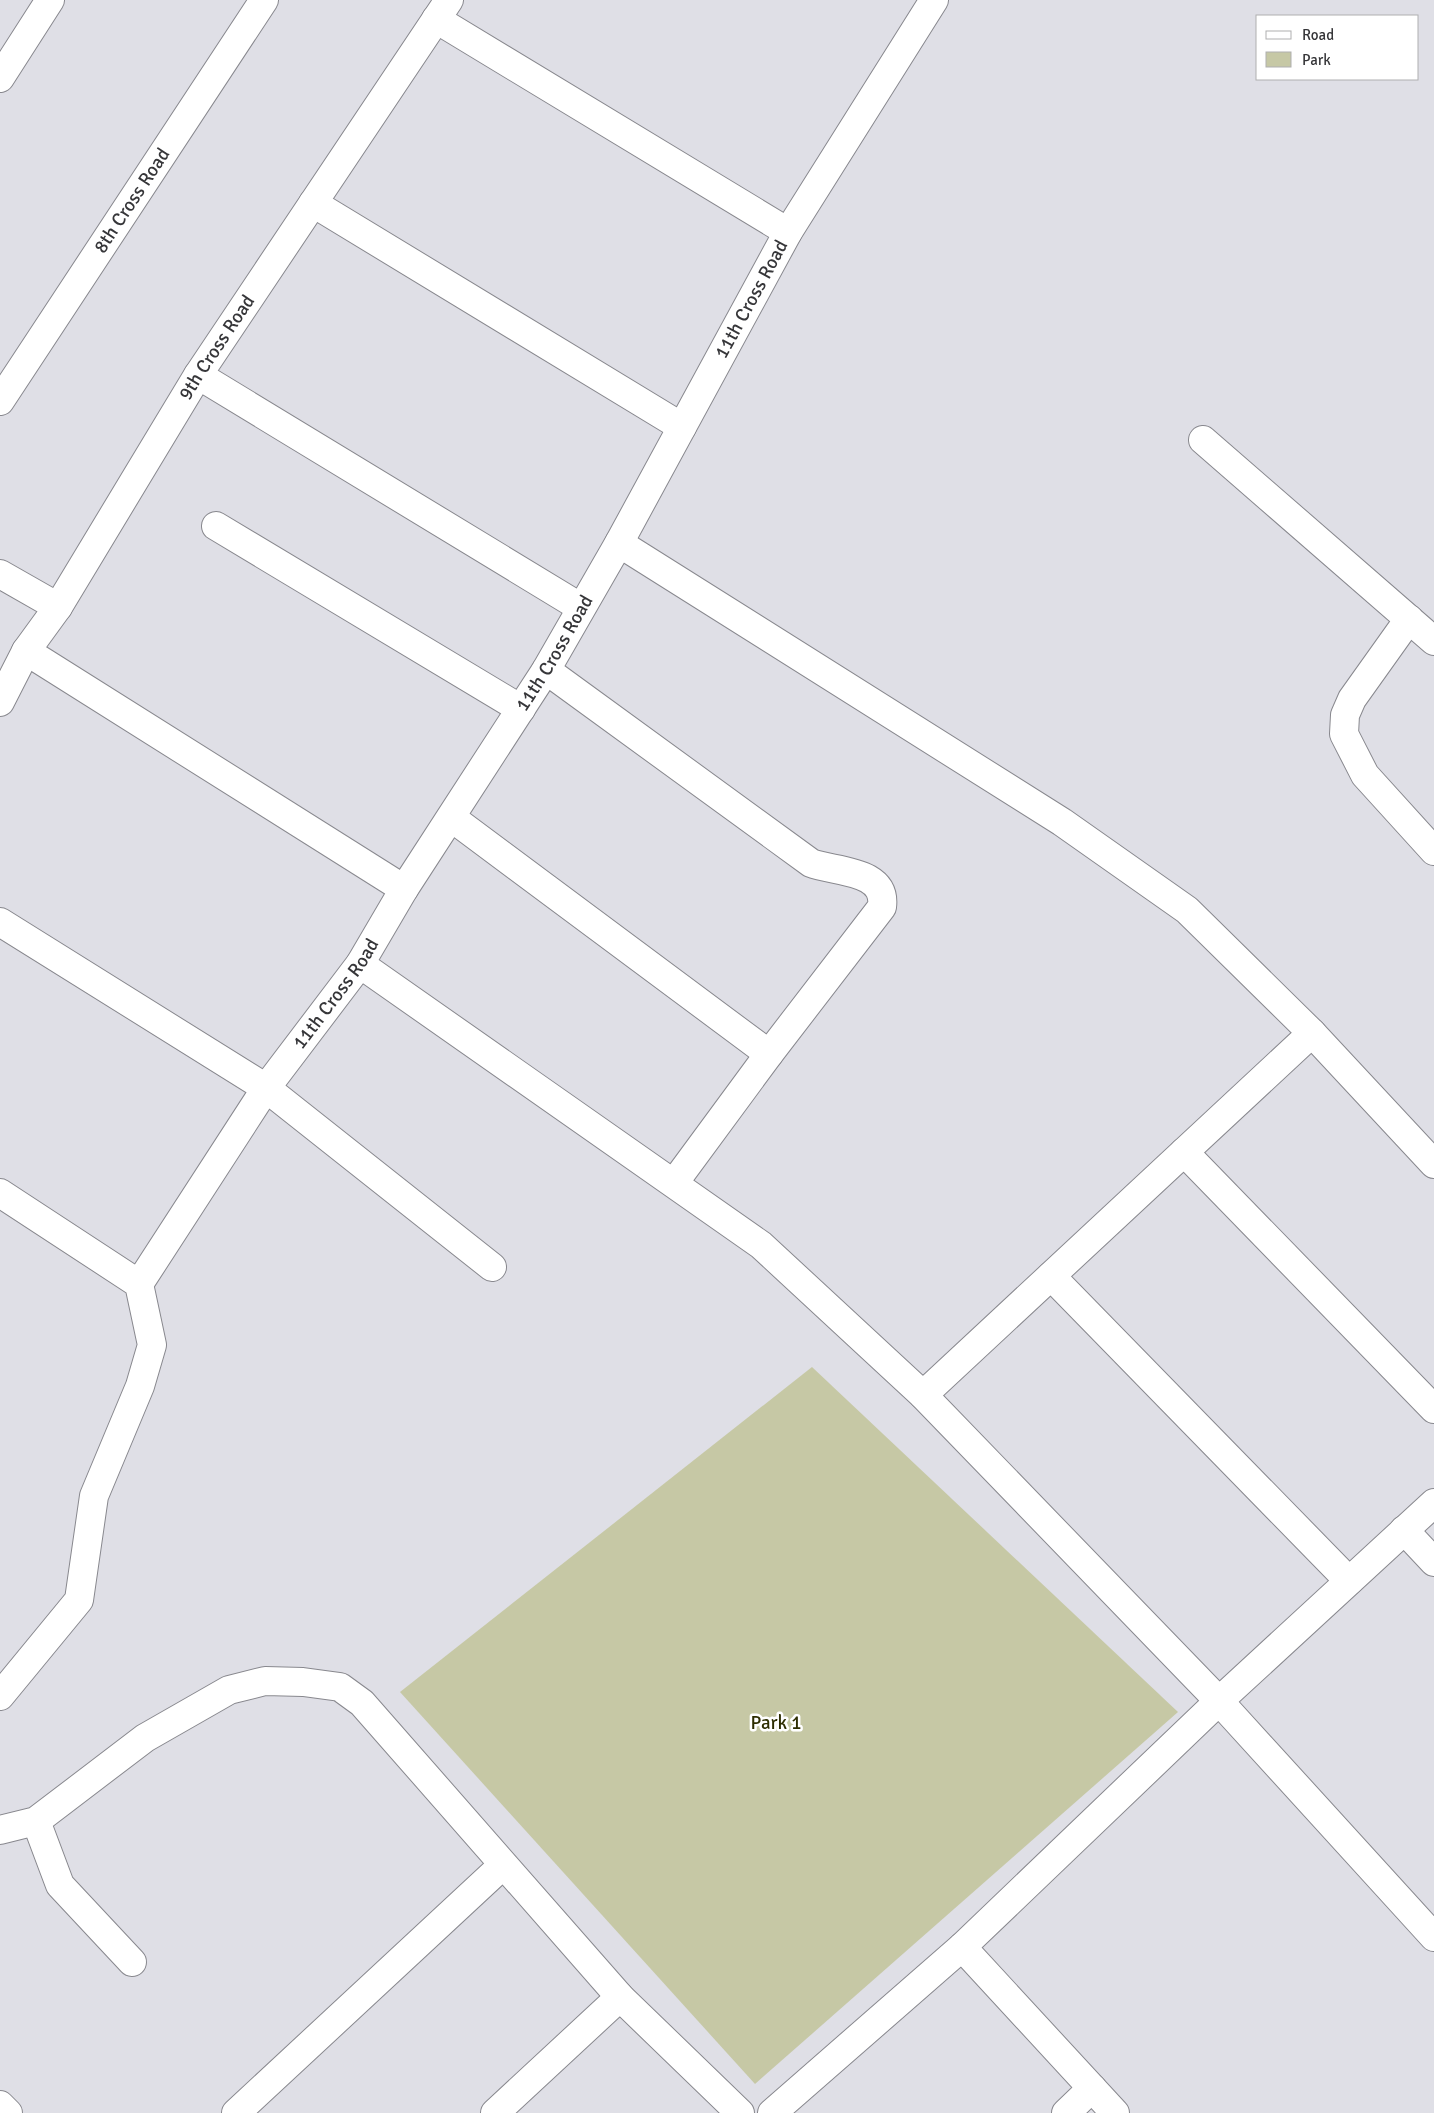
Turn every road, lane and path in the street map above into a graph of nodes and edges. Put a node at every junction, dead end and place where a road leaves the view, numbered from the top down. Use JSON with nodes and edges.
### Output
{"nodes":[{"id":1,"x":50,"y":0,"type":"edge"},
{"id":2,"x":264,"y":0,"type":"edge"},
{"id":3,"x":934,"y":0,"type":"edge"},
{"id":4,"x":443,"y":10,"type":"edge"},
{"id":5,"x":0,"y":78,"type":"edge"},
{"id":6,"x":312,"y":203,"type":"junction"},
{"id":7,"x":788,"y":232,"type":"junction"},
{"id":8,"x":198,"y":375,"type":"junction"},
{"id":9,"x":0,"y":401,"type":"edge"},
{"id":10,"x":682,"y":427,"type":"junction"},
{"id":11,"x":1203,"y":440,"type":"dead end"},
{"id":12,"x":216,"y":526,"type":"dead end"},
{"id":13,"x":619,"y":543,"type":"junction"},
{"id":14,"x":0,"y":574,"type":"edge"},
{"id":15,"x":58,"y":607,"type":"junction"},
{"id":16,"x":580,"y":607,"type":"junction"},
{"id":17,"x":1409,"y":619,"type":"junction"},
{"id":18,"x":1434,"y":641,"type":"edge"},
{"id":19,"x":26,"y":651,"type":"junction"},
{"id":20,"x":546,"y":670,"type":"junction"},
{"id":21,"x":0,"y":702,"type":"edge"},
{"id":22,"x":521,"y":709,"type":"junction"},
{"id":23,"x":452,"y":818,"type":"junction"},
{"id":24,"x":1434,"y":851,"type":"edge"},
{"id":25,"x":404,"y":889,"type":"junction"},
{"id":26,"x":0,"y":922,"type":"edge"},
{"id":27,"x":360,"y":964,"type":"junction"},
{"id":28,"x":1312,"y":1033,"type":"junction"},
{"id":29,"x":769,"y":1054,"type":"junction"},
{"id":30,"x":266,"y":1088,"type":"junction"},
{"id":31,"x":1184,"y":1152,"type":"junction"},
{"id":32,"x":1434,"y":1164,"type":"edge"},
{"id":33,"x":674,"y":1183,"type":"junction"},
{"id":34,"x":0,"y":1193,"type":"edge"},
{"id":35,"x":492,"y":1267,"type":"dead end"},
{"id":36,"x":1051,"y":1276,"type":"junction"},
{"id":37,"x":139,"y":1284,"type":"junction"},
{"id":38,"x":923,"y":1395,"type":"junction"},
{"id":39,"x":1434,"y":1409,"type":"edge"},
{"id":40,"x":1434,"y":1503,"type":"edge"},
{"id":41,"x":1404,"y":1530,"type":"junction"},
{"id":42,"x":1434,"y":1562,"type":"edge"},
{"id":43,"x":1349,"y":1581,"type":"junction"},
{"id":44,"x":0,"y":1696,"type":"edge"},
{"id":45,"x":1219,"y":1701,"type":"junction"},
{"id":46,"x":36,"y":1821,"type":"junction"},
{"id":47,"x":0,"y":1830,"type":"edge"},
{"id":48,"x":502,"y":1866,"type":"junction"},
{"id":49,"x":1434,"y":1937,"type":"edge"},
{"id":50,"x":962,"y":1946,"type":"junction"},
{"id":51,"x":132,"y":1962,"type":"dead end"},
{"id":52,"x":620,"y":1997,"type":"junction"},
{"id":53,"x":1092,"y":2088,"type":"junction"},
{"id":54,"x":0,"y":2104,"type":"edge"},
{"id":55,"x":8,"y":2113,"type":"edge"},
{"id":56,"x":236,"y":2113,"type":"edge"},
{"id":57,"x":495,"y":2113,"type":"edge"},
{"id":58,"x":740,"y":2113,"type":"edge"},
{"id":59,"x":772,"y":2113,"type":"edge"},
{"id":60,"x":1066,"y":2113,"type":"edge"},
{"id":61,"x":1115,"y":2113,"type":"edge"}],
"edges":[{"from":1,"to":5,"type":"street"},
{"from":2,"to":9,"type":"street","name":"8th Cross Road"},
{"from":3,"to":7,"type":"street","name":"11th Cross Road"},
{"from":4,"to":6,"type":"street","name":"9th Cross Road"},
{"from":4,"to":7,"type":"street"},
{"from":6,"to":8,"type":"street","name":"9th Cross Road"},
{"from":6,"to":10,"type":"street"},
{"from":7,"to":10,"type":"street","name":"11th Cross Road"},
{"from":8,"to":15,"type":"street","name":"9th Cross Road"},
{"from":8,"to":16,"type":"street"},
{"from":10,"to":13,"type":"street","name":"11th Cross Road"},
{"from":11,"to":17,"type":"street"},
{"from":12,"to":22,"type":"street"},
{"from":13,"to":16,"type":"street","name":"11th Cross Road"},
{"from":13,"to":28,"type":"street"},
{"from":14,"to":15,"type":"street"},
{"from":15,"to":19,"type":"street","name":"9th Cross Road"},
{"from":16,"to":20,"type":"street","name":"11th Cross Road"},
{"from":17,"to":18,"type":"street"},
{"from":17,"to":24,"type":"street"},
{"from":19,"to":21,"type":"street","name":"9th Cross Road"},
{"from":19,"to":25,"type":"street"},
{"from":20,"to":22,"type":"street","name":"11th Cross Road"},
{"from":20,"to":29,"type":"street"},
{"from":22,"to":23,"type":"street","name":"11th Cross Road"},
{"from":23,"to":25,"type":"street","name":"11th Cross Road"},
{"from":23,"to":29,"type":"street"},
{"from":25,"to":27,"type":"street","name":"11th Cross Road"},
{"from":26,"to":30,"type":"street"},
{"from":27,"to":30,"type":"street","name":"11th Cross Road"},
{"from":27,"to":33,"type":"street"},
{"from":28,"to":31,"type":"street"},
{"from":28,"to":32,"type":"street"},
{"from":29,"to":33,"type":"street"},
{"from":30,"to":35,"type":"street"},
{"from":30,"to":37,"type":"street","name":"11th Cross Road"},
{"from":31,"to":36,"type":"street"},
{"from":31,"to":39,"type":"street"},
{"from":33,"to":38,"type":"street"},
{"from":34,"to":37,"type":"street"},
{"from":36,"to":38,"type":"street"},
{"from":36,"to":43,"type":"street"},
{"from":37,"to":44,"type":"street"},
{"from":38,"to":45,"type":"street"},
{"from":40,"to":41,"type":"street"},
{"from":41,"to":42,"type":"street"},
{"from":41,"to":43,"type":"street"},
{"from":43,"to":45,"type":"street"},
{"from":45,"to":49,"type":"street"},
{"from":45,"to":50,"type":"street"},
{"from":46,"to":47,"type":"street"},
{"from":46,"to":48,"type":"street"},
{"from":46,"to":51,"type":"street"},
{"from":48,"to":52,"type":"street"},
{"from":48,"to":56,"type":"street"},
{"from":50,"to":53,"type":"street"},
{"from":50,"to":59,"type":"street"},
{"from":52,"to":57,"type":"street"},
{"from":52,"to":58,"type":"street"},
{"from":53,"to":60,"type":"street"},
{"from":53,"to":61,"type":"street"},
{"from":54,"to":55,"type":"street"}]}
